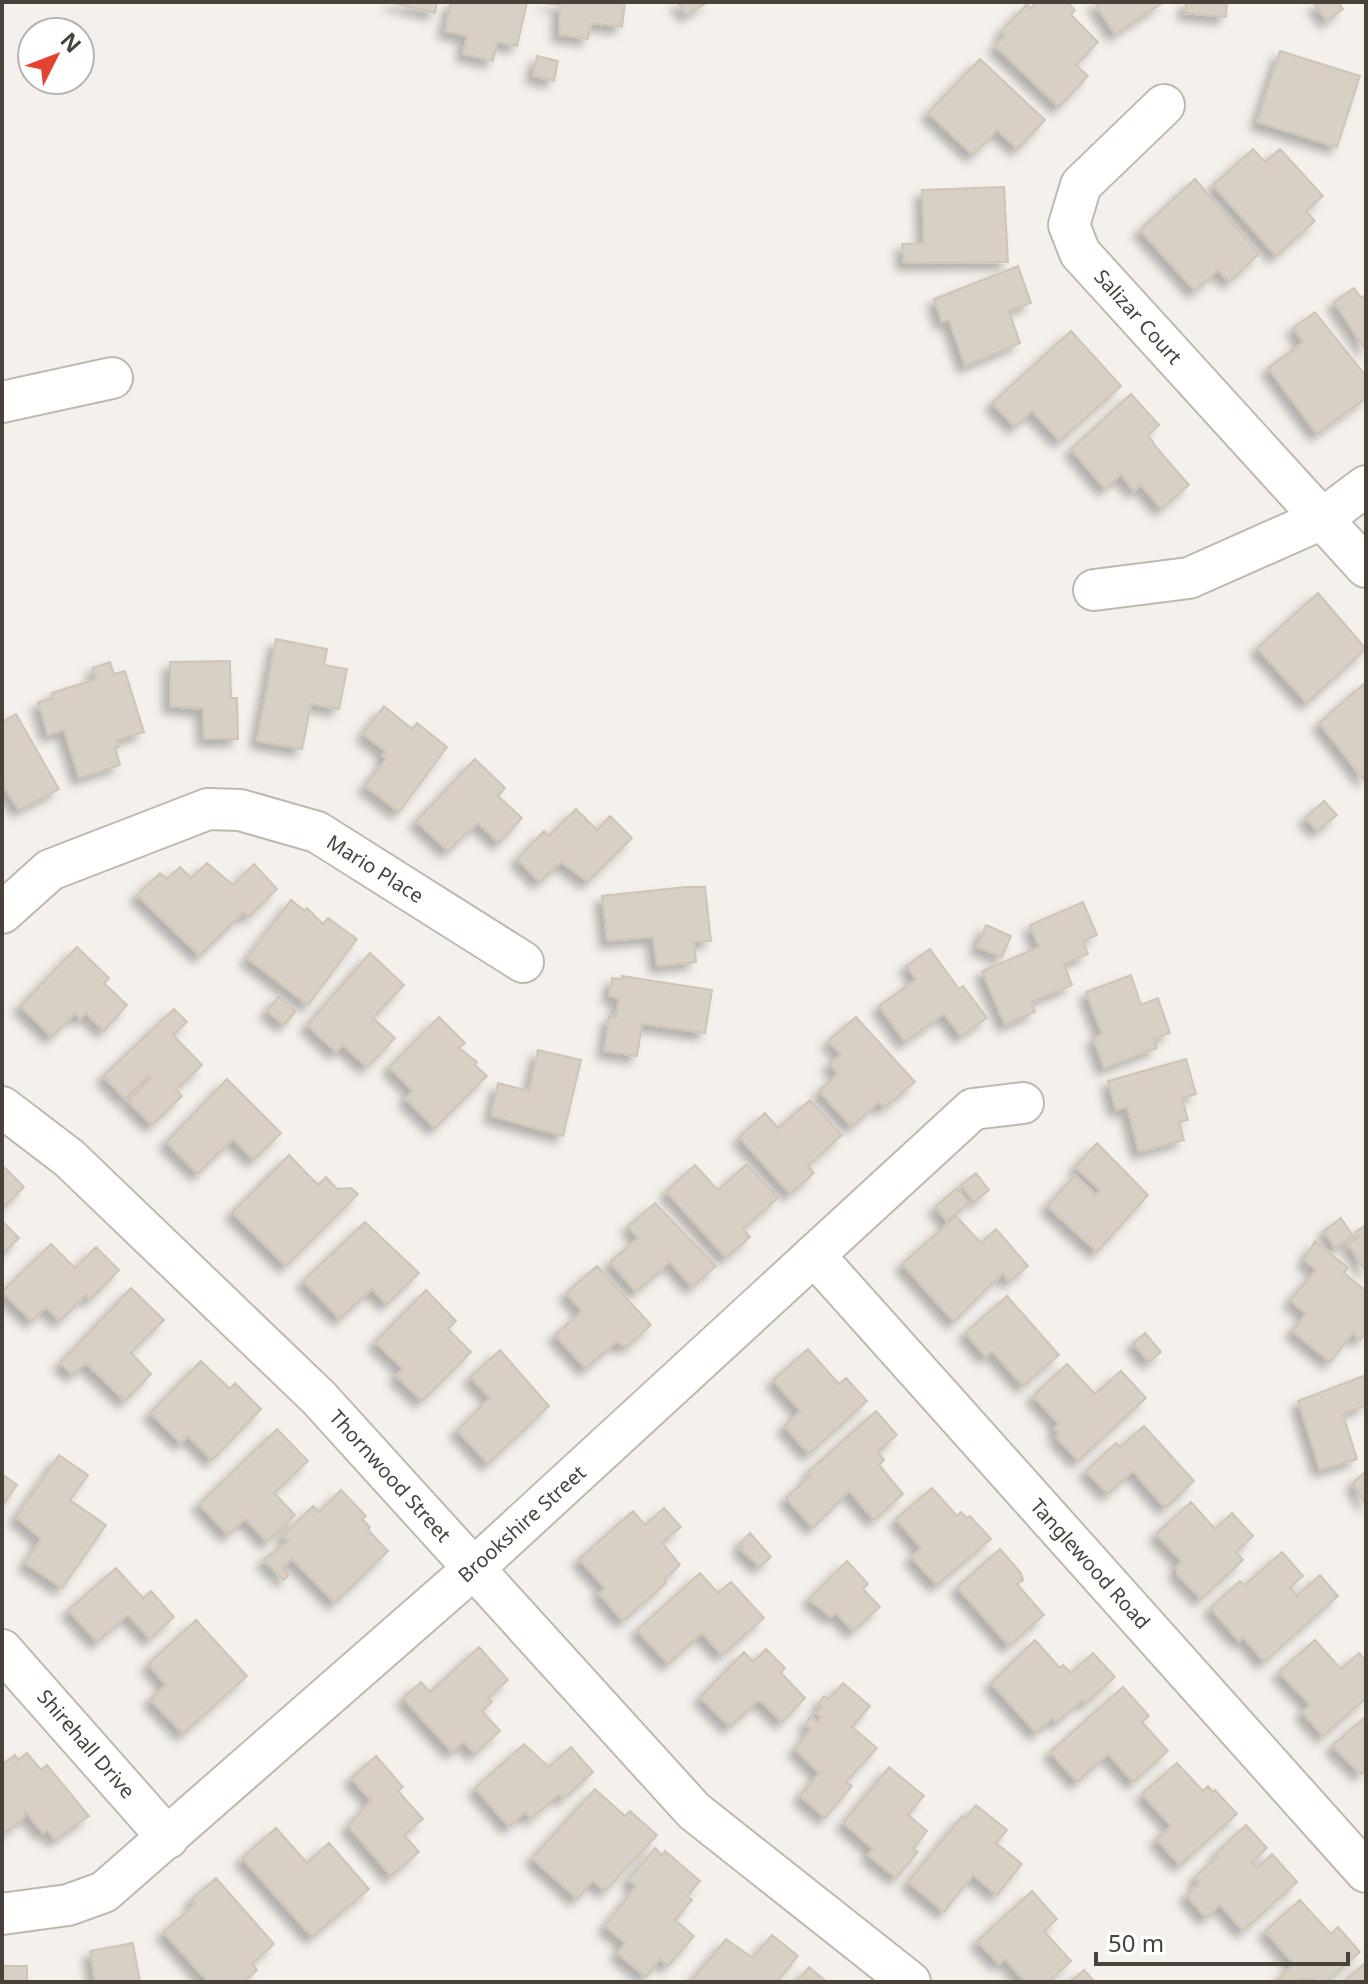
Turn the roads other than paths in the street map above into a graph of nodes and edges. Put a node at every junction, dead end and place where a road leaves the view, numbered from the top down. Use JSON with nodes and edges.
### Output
{"nodes":[{"id":1,"x":1164,"y":105,"type":"dead end"},
{"id":2,"x":112,"y":378,"type":"dead end"},
{"id":3,"x":2,"y":402,"type":"edge"},
{"id":4,"x":1366,"y":486,"type":"edge"},
{"id":5,"x":1322,"y":519,"type":"junction"},
{"id":6,"x":1366,"y":567,"type":"edge"},
{"id":7,"x":1094,"y":590,"type":"dead end"},
{"id":8,"x":2,"y":913,"type":"edge"},
{"id":9,"x":523,"y":962,"type":"dead end"},
{"id":10,"x":1023,"y":1103,"type":"dead end"},
{"id":11,"x":2,"y":1107,"type":"edge"},
{"id":12,"x":814,"y":1255,"type":"junction"},
{"id":13,"x":473,"y":1569,"type":"junction"},
{"id":14,"x":2,"y":1650,"type":"edge"},
{"id":15,"x":168,"y":1838,"type":"junction"},
{"id":16,"x":1366,"y":1872,"type":"edge"},
{"id":17,"x":2,"y":1914,"type":"edge"},
{"id":18,"x":910,"y":1982,"type":"edge"}],
"edges":[{"from":1,"to":5,"type":"street","name":"Salizar Court"},
{"from":2,"to":3,"type":"street"},
{"from":4,"to":5,"type":"street"},
{"from":5,"to":6,"type":"street","name":"Salizar Court"},
{"from":5,"to":7,"type":"street"},
{"from":8,"to":9,"type":"street","name":"Mario Place"},
{"from":10,"to":12,"type":"street","name":"Brookshire Street"},
{"from":11,"to":13,"type":"street","name":"Thornwood Street"},
{"from":12,"to":13,"type":"street","name":"Brookshire Street"},
{"from":12,"to":16,"type":"street","name":"Tanglewood Road"},
{"from":13,"to":15,"type":"street","name":"Brookshire Street"},
{"from":13,"to":18,"type":"street","name":"Thornwood Street"},
{"from":14,"to":15,"type":"street","name":"Shirehall Drive"},
{"from":15,"to":17,"type":"street","name":"Brookshire Street"}]}
